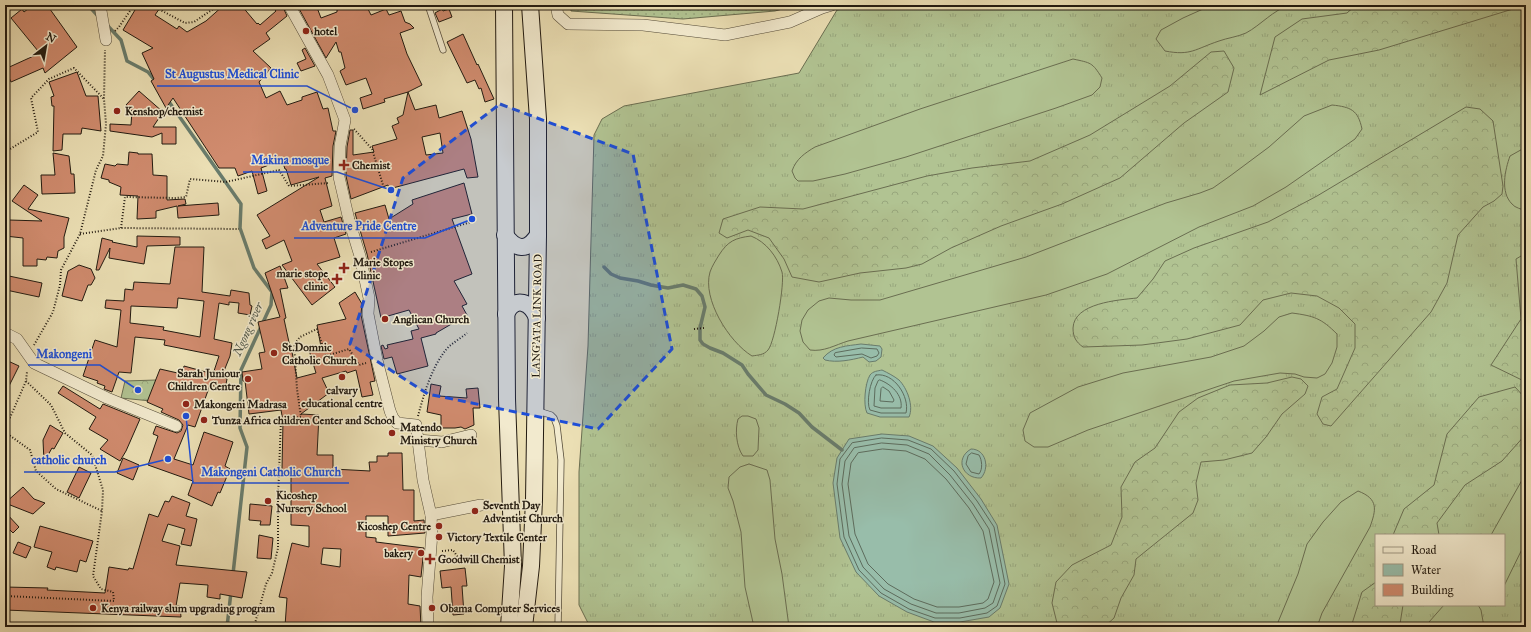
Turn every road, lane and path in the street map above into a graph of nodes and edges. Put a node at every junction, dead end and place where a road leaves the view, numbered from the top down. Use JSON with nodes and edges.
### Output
{"nodes":[{"id":1,"x":134,"y":5,"type":"edge"},
{"id":2,"x":151,"y":5,"type":"edge"},
{"id":3,"x":219,"y":5,"type":"edge"},
{"id":4,"x":289,"y":5,"type":"edge"},
{"id":5,"x":428,"y":5,"type":"edge"},
{"id":6,"x":504,"y":5,"type":"edge"},
{"id":7,"x":530,"y":5,"type":"edge"},
{"id":8,"x":556,"y":5,"type":"edge"},
{"id":9,"x":832,"y":5,"type":"edge"},
{"id":10,"x":100,"y":7,"type":"edge"},
{"id":11,"x":119,"y":27,"type":"dead end"},
{"id":12,"x":105,"y":34,"type":"joint"},
{"id":13,"x":443,"y":50,"type":"dead end"},
{"id":14,"x":104,"y":99,"type":"junction"},
{"id":15,"x":345,"y":120,"type":"junction"},
{"id":16,"x":5,"y":152,"type":"edge"},
{"id":17,"x":340,"y":182,"type":"junction"},
{"id":18,"x":383,"y":185,"type":"dead end"},
{"id":19,"x":471,"y":222,"type":"dead end"},
{"id":20,"x":121,"y":228,"type":"junction"},
{"id":21,"x":239,"y":229,"type":"dead end"},
{"id":22,"x":80,"y":234,"type":"junction"},
{"id":23,"x":505,"y":234,"type":"junction"},
{"id":24,"x":538,"y":235,"type":"junction"},
{"id":25,"x":360,"y":256,"type":"junction"},
{"id":26,"x":506,"y":314,"type":"junction"},
{"id":27,"x":537,"y":318,"type":"junction"},
{"id":28,"x":694,"y":328,"type":"dead end"},
{"id":29,"x":704,"y":328,"type":"dead end"},
{"id":30,"x":5,"y":333,"type":"edge"},
{"id":31,"x":467,"y":333,"type":"dead end"},
{"id":32,"x":29,"y":356,"type":"junction"},
{"id":33,"x":377,"y":360,"type":"junction"},
{"id":34,"x":26,"y":381,"type":"junction"},
{"id":35,"x":535,"y":410,"type":"junction"},
{"id":36,"x":416,"y":425,"type":"junction"},
{"id":37,"x":176,"y":426,"type":"dead end"},
{"id":38,"x":5,"y":429,"type":"edge"},
{"id":39,"x":5,"y":432,"type":"edge"},
{"id":40,"x":471,"y":436,"type":"dead end"},
{"id":41,"x":418,"y":440,"type":"junction"},
{"id":42,"x":481,"y":505,"type":"dead end"},
{"id":43,"x":102,"y":511,"type":"junction"},
{"id":44,"x":431,"y":515,"type":"junction"},
{"id":45,"x":430,"y":552,"type":"junction"},
{"id":46,"x":477,"y":558,"type":"dead end"},
{"id":47,"x":5,"y":596,"type":"edge"},
{"id":48,"x":254,"y":627,"type":"edge"},
{"id":49,"x":428,"y":627,"type":"edge"},
{"id":50,"x":509,"y":627,"type":"edge"},
{"id":51,"x":524,"y":627,"type":"edge"},
{"id":52,"x":558,"y":627,"type":"edge"}],
"edges":[{"from":1,"to":11,"type":"path"},
{"from":2,"to":3,"type":"path"},
{"from":4,"to":15,"type":"street"},
{"from":5,"to":13,"type":"lane"},
{"from":6,"to":23,"type":"main road"},
{"from":7,"to":24,"type":"main road","name":"LANG'ATA LINK ROAD"},
{"from":8,"to":9,"type":"street"},
{"from":10,"to":12,"type":"street"},
{"from":12,"to":14,"type":"path"},
{"from":14,"to":16,"type":"path"},
{"from":14,"to":22,"type":"path"},
{"from":15,"to":17,"type":"street"},
{"from":15,"to":18,"type":"path"},
{"from":17,"to":20,"type":"path"},
{"from":17,"to":25,"type":"street"},
{"from":19,"to":25,"type":"path"},
{"from":20,"to":21,"type":"path"},
{"from":20,"to":22,"type":"path"},
{"from":22,"to":32,"type":"path"},
{"from":23,"to":24,"type":"main road"},
{"from":23,"to":26,"type":"main road"},
{"from":24,"to":27,"type":"main road","name":"LANG'ATA LINK ROAD"},
{"from":25,"to":33,"type":"street"},
{"from":26,"to":27,"type":"main road"},
{"from":26,"to":50,"type":"main road"},
{"from":27,"to":35,"type":"main road","name":"LANG'ATA LINK ROAD"},
{"from":28,"to":29,"type":"path"},
{"from":30,"to":32,"type":"street"},
{"from":31,"to":36,"type":"path"},
{"from":32,"to":34,"type":"path"},
{"from":32,"to":37,"type":"street"},
{"from":33,"to":36,"type":"street"},
{"from":33,"to":48,"type":"path"},
{"from":34,"to":38,"type":"path"},
{"from":34,"to":43,"type":"path"},
{"from":35,"to":51,"type":"main road","name":"LANG'ATA LINK ROAD"},
{"from":35,"to":52,"type":"lane"},
{"from":36,"to":41,"type":"street"},
{"from":39,"to":43,"type":"path"},
{"from":40,"to":41,"type":"street"},
{"from":41,"to":44,"type":"street"},
{"from":42,"to":44,"type":"street"},
{"from":43,"to":47,"type":"path"},
{"from":44,"to":45,"type":"street"},
{"from":45,"to":46,"type":"path"},
{"from":45,"to":49,"type":"street"}]}
